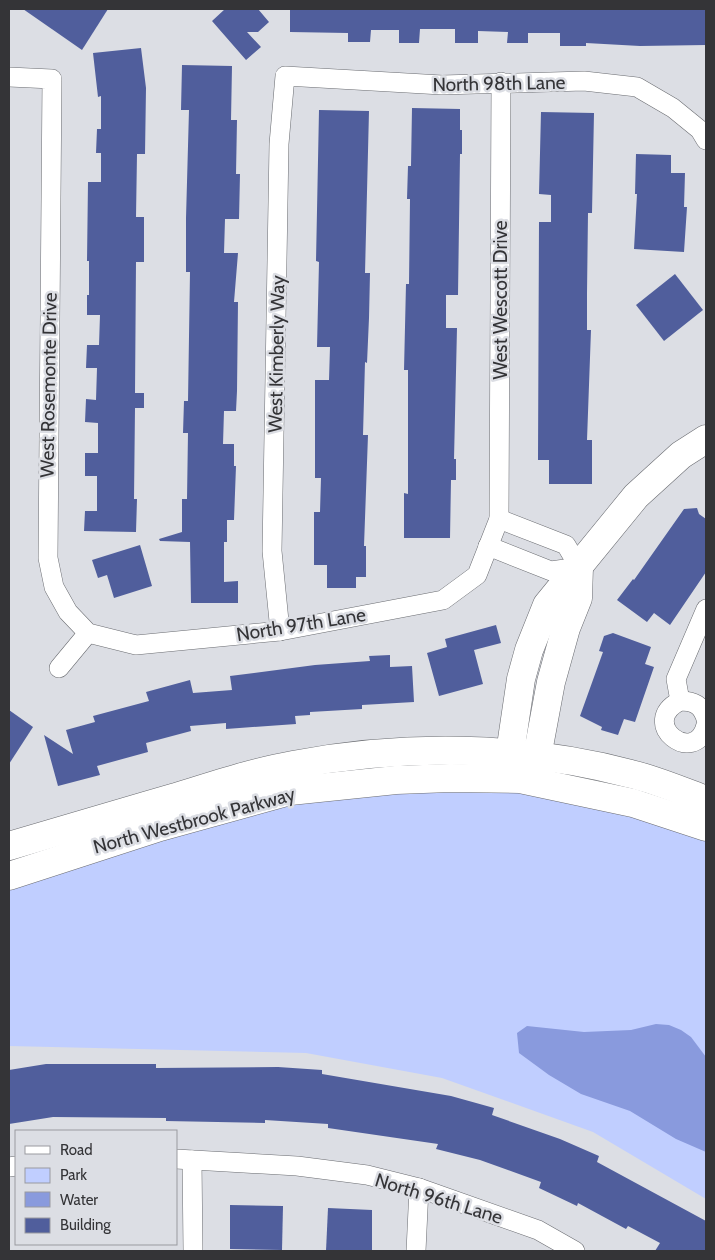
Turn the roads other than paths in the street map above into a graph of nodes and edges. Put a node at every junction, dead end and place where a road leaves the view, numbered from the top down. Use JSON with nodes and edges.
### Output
{"nodes":[{"id":1,"x":284,"y":76,"type":"joint"},
{"id":2,"x":9,"y":77,"type":"edge"},
{"id":3,"x":501,"y":82,"type":"junction"},
{"id":4,"x":704,"y":132,"type":"edge"},
{"id":5,"x":706,"y":439,"type":"edge"},
{"id":6,"x":499,"y":519,"type":"junction"},
{"id":7,"x":488,"y":546,"type":"junction"},
{"id":8,"x":579,"y":567,"type":"junction"},
{"id":9,"x":706,"y":609,"type":"edge"},
{"id":10,"x":280,"y":630,"type":"junction"},
{"id":11,"x":88,"y":633,"type":"junction"},
{"id":12,"x":60,"y":668,"type":"dead end"},
{"id":13,"x":680,"y":701,"type":"junction"},
{"id":14,"x":706,"y":719,"type":"edge"},
{"id":15,"x":706,"y":724,"type":"edge"},
{"id":16,"x":510,"y":753,"type":"junction"},
{"id":17,"x":536,"y":756,"type":"junction"},
{"id":18,"x":520,"y":779,"type":"junction"},
{"id":19,"x":706,"y":800,"type":"edge"},
{"id":20,"x":706,"y":827,"type":"edge"},
{"id":21,"x":9,"y":846,"type":"edge"},
{"id":22,"x":9,"y":876,"type":"edge"},
{"id":23,"x":184,"y":1160,"type":"edge"},
{"id":24,"x":419,"y":1188,"type":"junction"},
{"id":25,"x":193,"y":1251,"type":"edge"},
{"id":26,"x":416,"y":1251,"type":"edge"},
{"id":27,"x":575,"y":1251,"type":"edge"}],
"edges":[{"from":1,"to":3,"type":"street","name":"North 98th Lane"},
{"from":1,"to":10,"type":"street","name":"West Kimberly Way"},
{"from":2,"to":11,"type":"street","name":"West Rosemonte Drive"},
{"from":3,"to":4,"type":"street","name":"North 98th Lane"},
{"from":3,"to":6,"type":"street","name":"West Wescott Drive"},
{"from":5,"to":8,"type":"street"},
{"from":6,"to":7,"type":"street","name":"North 97th Lane"},
{"from":6,"to":8,"type":"street"},
{"from":7,"to":8,"type":"street"},
{"from":7,"to":10,"type":"street","name":"North 97th Lane"},
{"from":8,"to":16,"type":"street"},
{"from":8,"to":17,"type":"street"},
{"from":9,"to":13,"type":"street"},
{"from":10,"to":11,"type":"street","name":"North 97th Lane"},
{"from":11,"to":12,"type":"street"},
{"from":13,"to":14,"type":"street"},
{"from":13,"to":15,"type":"street"},
{"from":16,"to":17,"type":"street","name":"North Westbrook Parkway"},
{"from":16,"to":18,"type":"street"},
{"from":16,"to":21,"type":"street","name":"North Westbrook Parkway"},
{"from":17,"to":18,"type":"street"},
{"from":17,"to":19,"type":"street","name":"North Westbrook Parkway"},
{"from":18,"to":20,"type":"street","name":"North Westbrook Parkway"},
{"from":18,"to":22,"type":"street","name":"North Westbrook Parkway"},
{"from":23,"to":24,"type":"street","name":"North 96th Lane"},
{"from":23,"to":25,"type":"street"},
{"from":24,"to":26,"type":"street"},
{"from":24,"to":27,"type":"street","name":"North 96th Lane"}]}
